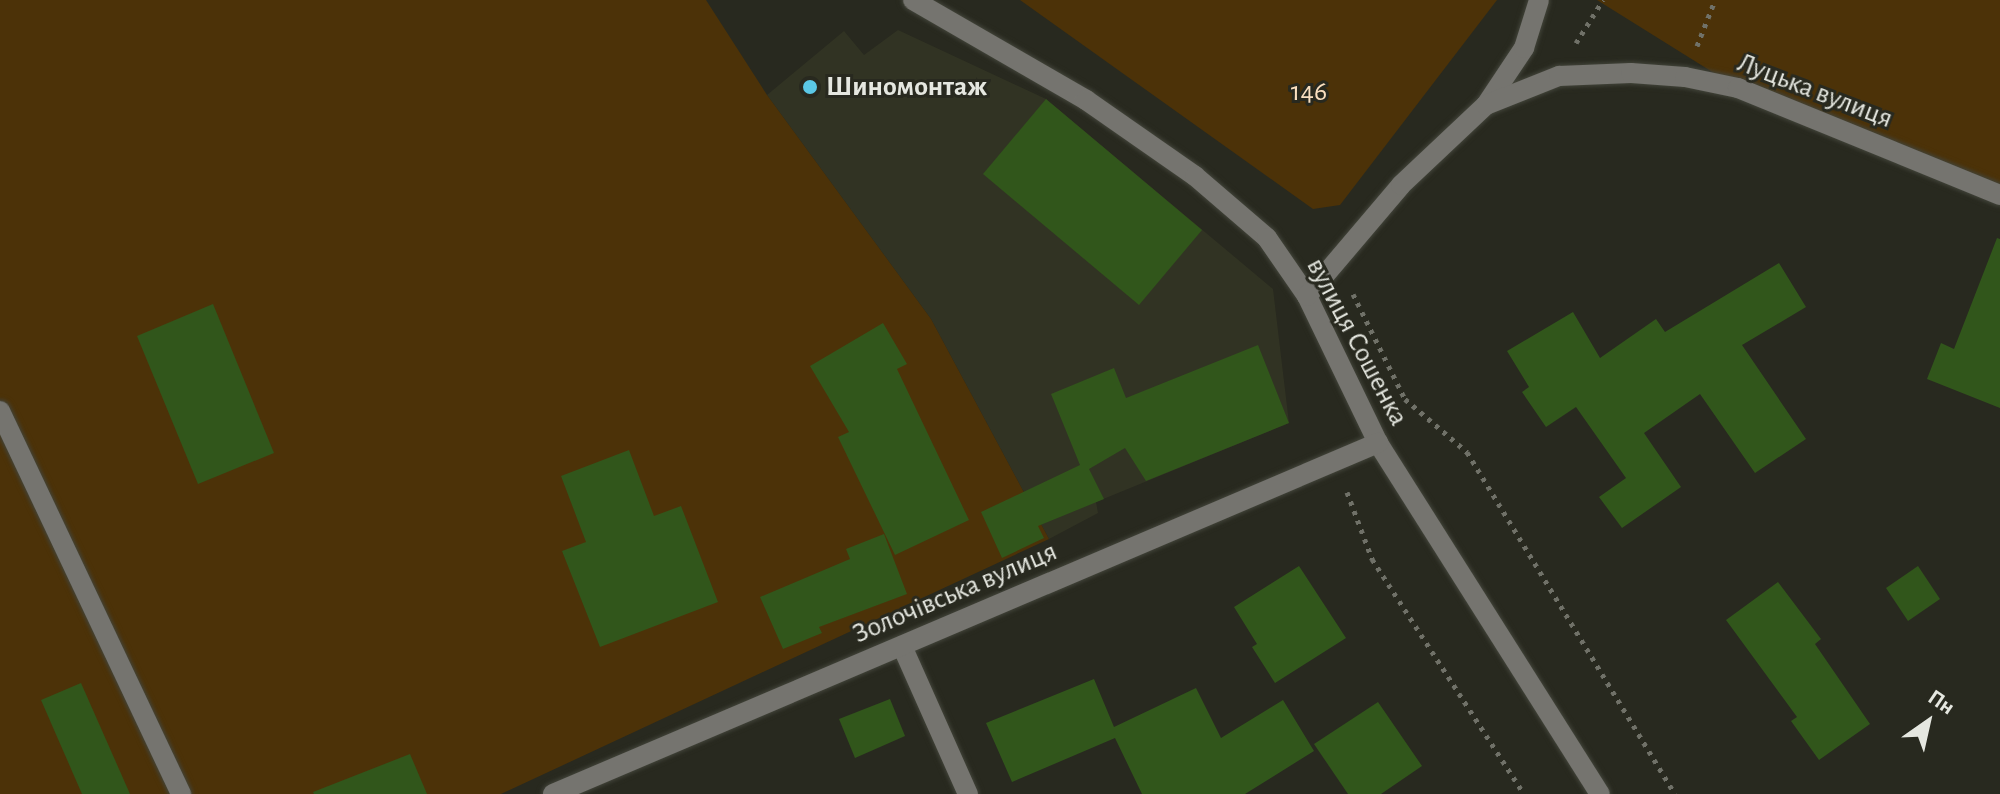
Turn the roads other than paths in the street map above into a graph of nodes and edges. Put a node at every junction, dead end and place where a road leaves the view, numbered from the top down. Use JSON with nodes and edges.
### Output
{"nodes":[{"id":1,"x":913,"y":0,"type":"edge"},
{"id":2,"x":1539,"y":0,"type":"edge"},
{"id":3,"x":1486,"y":105,"type":"junction"},
{"id":4,"x":2000,"y":195,"type":"edge"},
{"id":5,"x":1307,"y":296,"type":"junction"},
{"id":6,"x":0,"y":411,"type":"edge"},
{"id":7,"x":1378,"y":443,"type":"junction"},
{"id":8,"x":902,"y":646,"type":"junction"},
{"id":9,"x":181,"y":794,"type":"edge"},
{"id":10,"x":553,"y":794,"type":"edge"},
{"id":11,"x":968,"y":794,"type":"edge"},
{"id":12,"x":1600,"y":794,"type":"edge"}],
"edges":[{"from":1,"to":5,"type":"street","name":"вулиця Сошенка"},
{"from":2,"to":3,"type":"street"},
{"from":3,"to":4,"type":"street","name":"Луцька вулиця"},
{"from":3,"to":5,"type":"street","name":"Луцька вулиця"},
{"from":5,"to":7,"type":"street","name":"вулиця Сошенка"},
{"from":6,"to":9,"type":"street"},
{"from":7,"to":8,"type":"street","name":"Золочівська вулиця"},
{"from":7,"to":12,"type":"street","name":"вулиця Сошенка"},
{"from":8,"to":10,"type":"street","name":"Золочівська вулиця"},
{"from":8,"to":11,"type":"street"}]}
